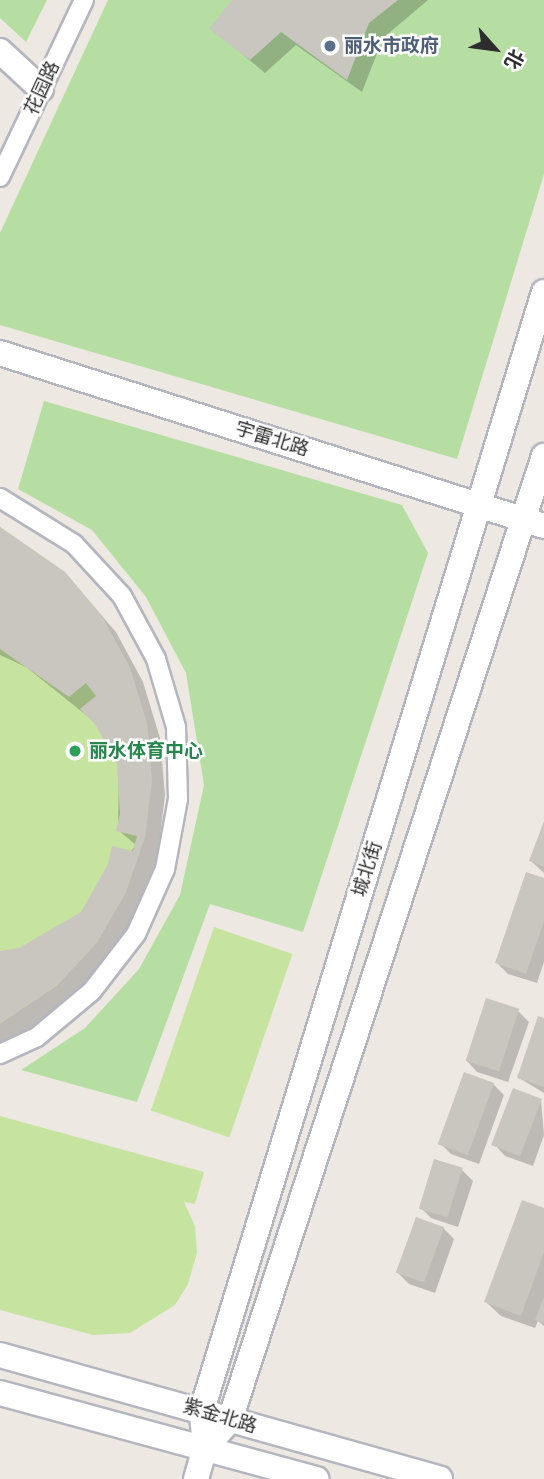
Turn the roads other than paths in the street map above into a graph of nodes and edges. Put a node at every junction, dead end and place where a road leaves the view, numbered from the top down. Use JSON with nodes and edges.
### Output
{"nodes":[{"id":1,"x":84,"y":0,"type":"edge"},
{"id":2,"x":0,"y":51,"type":"edge"},
{"id":3,"x":41,"y":89,"type":"junction"},
{"id":4,"x":0,"y":177,"type":"edge"},
{"id":5,"x":544,"y":292,"type":"edge"},
{"id":6,"x":0,"y":353,"type":"edge"},
{"id":7,"x":544,"y":456,"type":"edge"},
{"id":8,"x":0,"y":498,"type":"edge"},
{"id":9,"x":479,"y":503,"type":"junction"},
{"id":10,"x":534,"y":522,"type":"edge"},
{"id":11,"x":0,"y":1054,"type":"edge"},
{"id":12,"x":0,"y":1355,"type":"edge"},
{"id":13,"x":0,"y":1393,"type":"edge"},
{"id":14,"x":202,"y":1410,"type":"junction"},
{"id":15,"x":230,"y":1420,"type":"junction"},
{"id":16,"x":205,"y":1448,"type":"junction"},
{"id":17,"x":196,"y":1479,"type":"edge"},
{"id":18,"x":317,"y":1479,"type":"edge"},
{"id":19,"x":440,"y":1479,"type":"edge"}],
"edges":[{"from":1,"to":3,"type":"street","name":"花园路"},
{"from":2,"to":3,"type":"main road"},
{"from":3,"to":4,"type":"street","name":"花园路"},
{"from":5,"to":9,"type":"main road","name":"城北街"},
{"from":6,"to":9,"type":"main road","name":"宇雷北路"},
{"from":7,"to":10,"type":"main road","name":"城北街"},
{"from":8,"to":11,"type":"street"},
{"from":9,"to":10,"type":"main road","name":"宇雷北路"},
{"from":9,"to":14,"type":"main road","name":"城北街"},
{"from":10,"to":15,"type":"main road","name":"城北街"},
{"from":12,"to":14,"type":"main road","name":"紫金北路"},
{"from":13,"to":16,"type":"main road","name":"紫金北路"},
{"from":14,"to":15,"type":"main road","name":"紫金北路"},
{"from":14,"to":16,"type":"main road","name":"城北街"},
{"from":15,"to":16,"type":"main road","name":"城北街"},
{"from":15,"to":19,"type":"main road","name":"紫金北路"},
{"from":16,"to":17,"type":"main road","name":"城北街"},
{"from":16,"to":18,"type":"main road","name":"紫金北路"}]}
